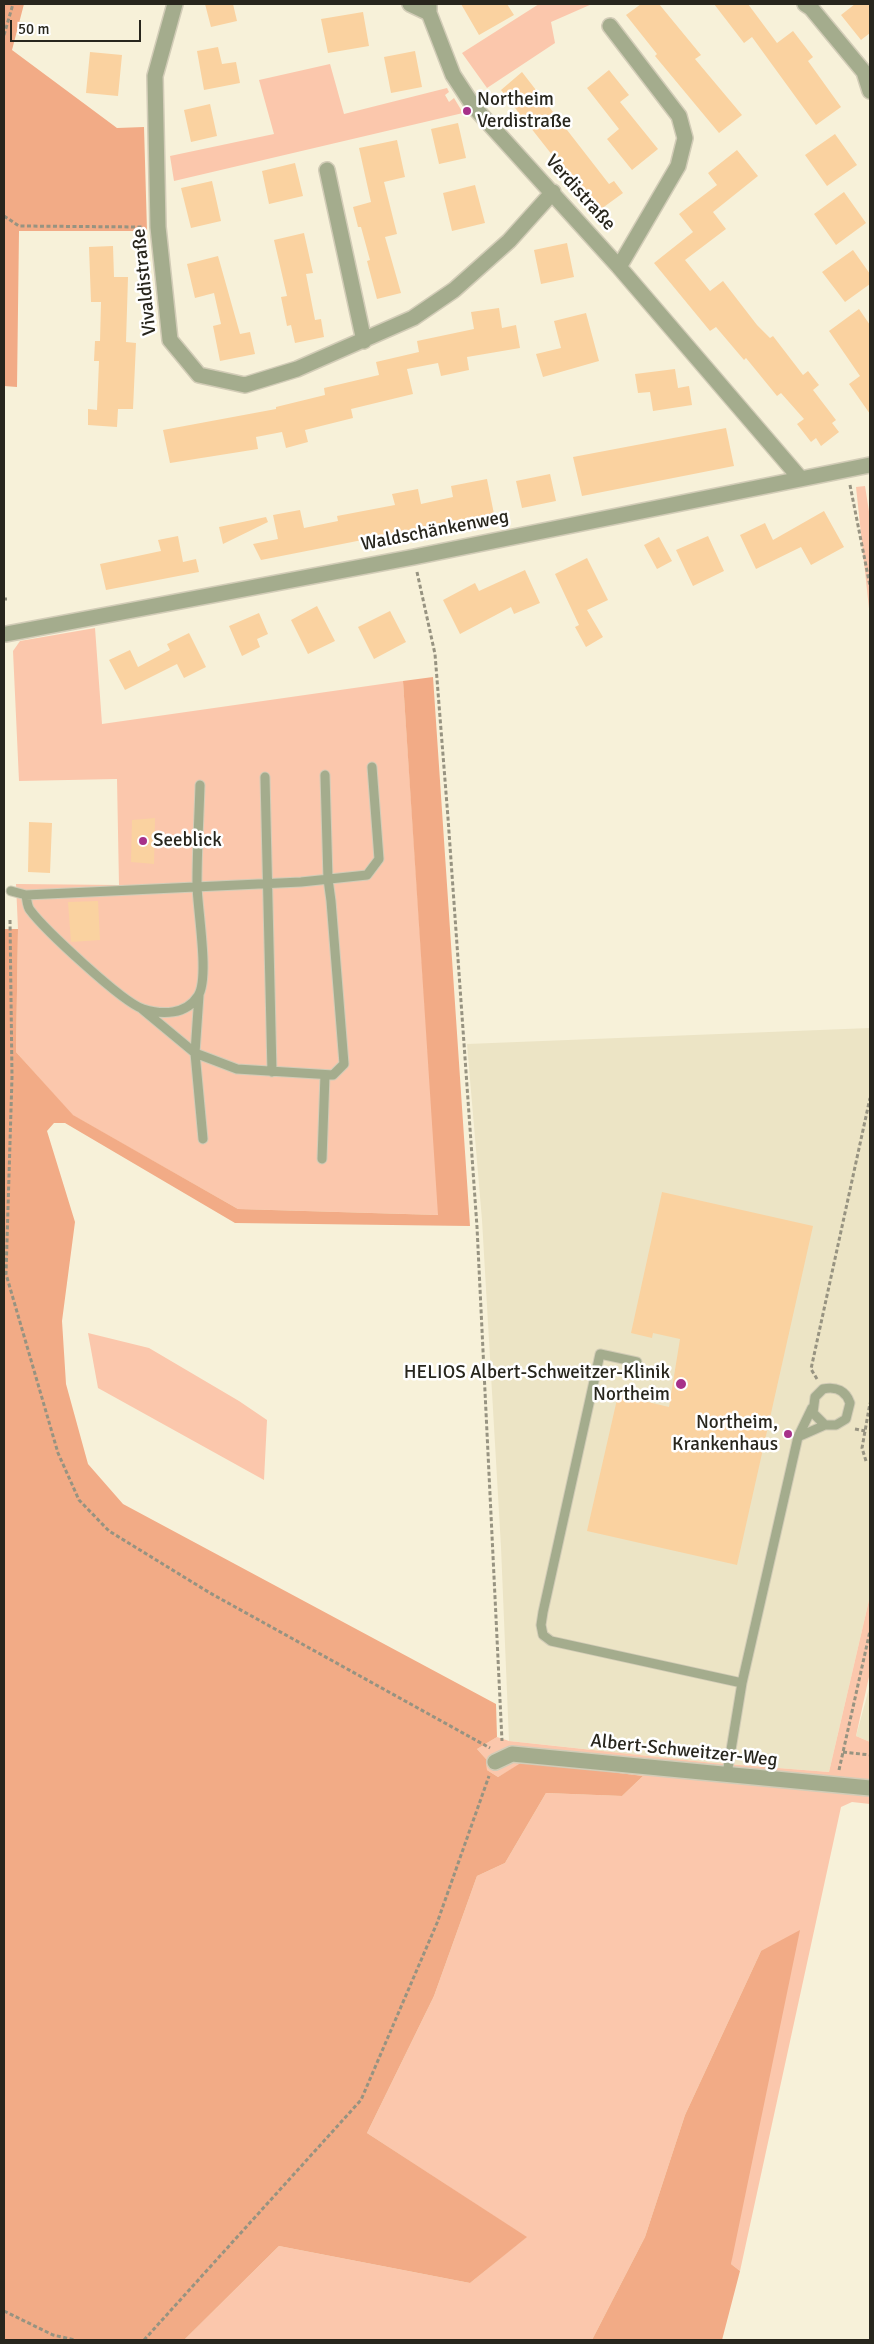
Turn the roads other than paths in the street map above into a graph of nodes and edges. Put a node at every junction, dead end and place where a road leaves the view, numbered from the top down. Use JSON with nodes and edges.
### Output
{"nodes":[{"id":1,"x":175,"y":4,"type":"edge"},
{"id":2,"x":410,"y":4,"type":"edge"},
{"id":3,"x":805,"y":4,"type":"edge"},
{"id":4,"x":429,"y":8,"type":"edge"},
{"id":5,"x":610,"y":26,"type":"dead end"},
{"id":6,"x":870,"y":91,"type":"edge"},
{"id":7,"x":327,"y":170,"type":"dead end"},
{"id":8,"x":553,"y":192,"type":"junction"},
{"id":9,"x":619,"y":266,"type":"junction"},
{"id":10,"x":364,"y":342,"type":"junction"},
{"id":11,"x":870,"y":465,"type":"edge"},
{"id":12,"x":800,"y":478,"type":"junction"},
{"id":13,"x":6,"y":634,"type":"dead end"},
{"id":14,"x":372,"y":767,"type":"dead end"},
{"id":15,"x":325,"y":775,"type":"dead end"},
{"id":16,"x":265,"y":777,"type":"dead end"},
{"id":17,"x":200,"y":785,"type":"dead end"},
{"id":18,"x":328,"y":879,"type":"junction"},
{"id":19,"x":268,"y":883,"type":"junction"},
{"id":20,"x":197,"y":886,"type":"junction"},
{"id":21,"x":11,"y":891,"type":"dead end"},
{"id":22,"x":26,"y":895,"type":"junction"},
{"id":23,"x":199,"y":995,"type":"junction"},
{"id":24,"x":142,"y":1009,"type":"junction"},
{"id":25,"x":195,"y":1053,"type":"junction"},
{"id":26,"x":272,"y":1072,"type":"junction"},
{"id":27,"x":325,"y":1075,"type":"junction"},
{"id":28,"x":203,"y":1139,"type":"dead end"},
{"id":29,"x":322,"y":1159,"type":"dead end"},
{"id":30,"x":637,"y":1362,"type":"dead end"},
{"id":31,"x":812,"y":1408,"type":"junction"},
{"id":32,"x":825,"y":1425,"type":"junction"},
{"id":33,"x":798,"y":1437,"type":"junction"},
{"id":34,"x":742,"y":1683,"type":"junction"},
{"id":35,"x":496,"y":1757,"type":"road end"},
{"id":36,"x":727,"y":1774,"type":"junction"},
{"id":37,"x":870,"y":1788,"type":"edge"}],
"edges":[{"from":1,"to":10,"type":"street","name":"Vivaldistraße"},
{"from":2,"to":4,"type":"street","name":"Verdistraße"},
{"from":3,"to":6,"type":"street"},
{"from":4,"to":8,"type":"street","name":"Verdistraße"},
{"from":5,"to":9,"type":"street","name":"Verdistraße"},
{"from":7,"to":10,"type":"street"},
{"from":8,"to":9,"type":"street","name":"Verdistraße"},
{"from":8,"to":10,"type":"street","name":"Vivaldistraße"},
{"from":9,"to":12,"type":"street","name":"Verdistraße"},
{"from":11,"to":12,"type":"street","name":"Waldschänkenweg"},
{"from":12,"to":13,"type":"street","name":"Waldschänkenweg"},
{"from":14,"to":18,"type":"lane"},
{"from":15,"to":18,"type":"lane"},
{"from":16,"to":19,"type":"lane"},
{"from":17,"to":20,"type":"lane"},
{"from":18,"to":19,"type":"lane"},
{"from":18,"to":27,"type":"lane"},
{"from":19,"to":20,"type":"lane"},
{"from":19,"to":26,"type":"lane"},
{"from":20,"to":22,"type":"lane"},
{"from":20,"to":23,"type":"lane"},
{"from":21,"to":22,"type":"lane"},
{"from":22,"to":24,"type":"lane"},
{"from":23,"to":24,"type":"lane"},
{"from":23,"to":25,"type":"lane"},
{"from":24,"to":25,"type":"lane"},
{"from":25,"to":26,"type":"lane"},
{"from":25,"to":28,"type":"lane"},
{"from":26,"to":27,"type":"lane"},
{"from":27,"to":29,"type":"lane"},
{"from":30,"to":34,"type":"lane"},
{"from":31,"to":32,"type":"lane"},
{"from":31,"to":32,"type":"lane"},
{"from":31,"to":33,"type":"lane"},
{"from":32,"to":33,"type":"lane"},
{"from":33,"to":34,"type":"lane"},
{"from":34,"to":36,"type":"lane"},
{"from":35,"to":36,"type":"street","name":"Albert-Schweitzer-Weg"},
{"from":36,"to":37,"type":"street","name":"Albert-Schweitzer-Weg"}]}
